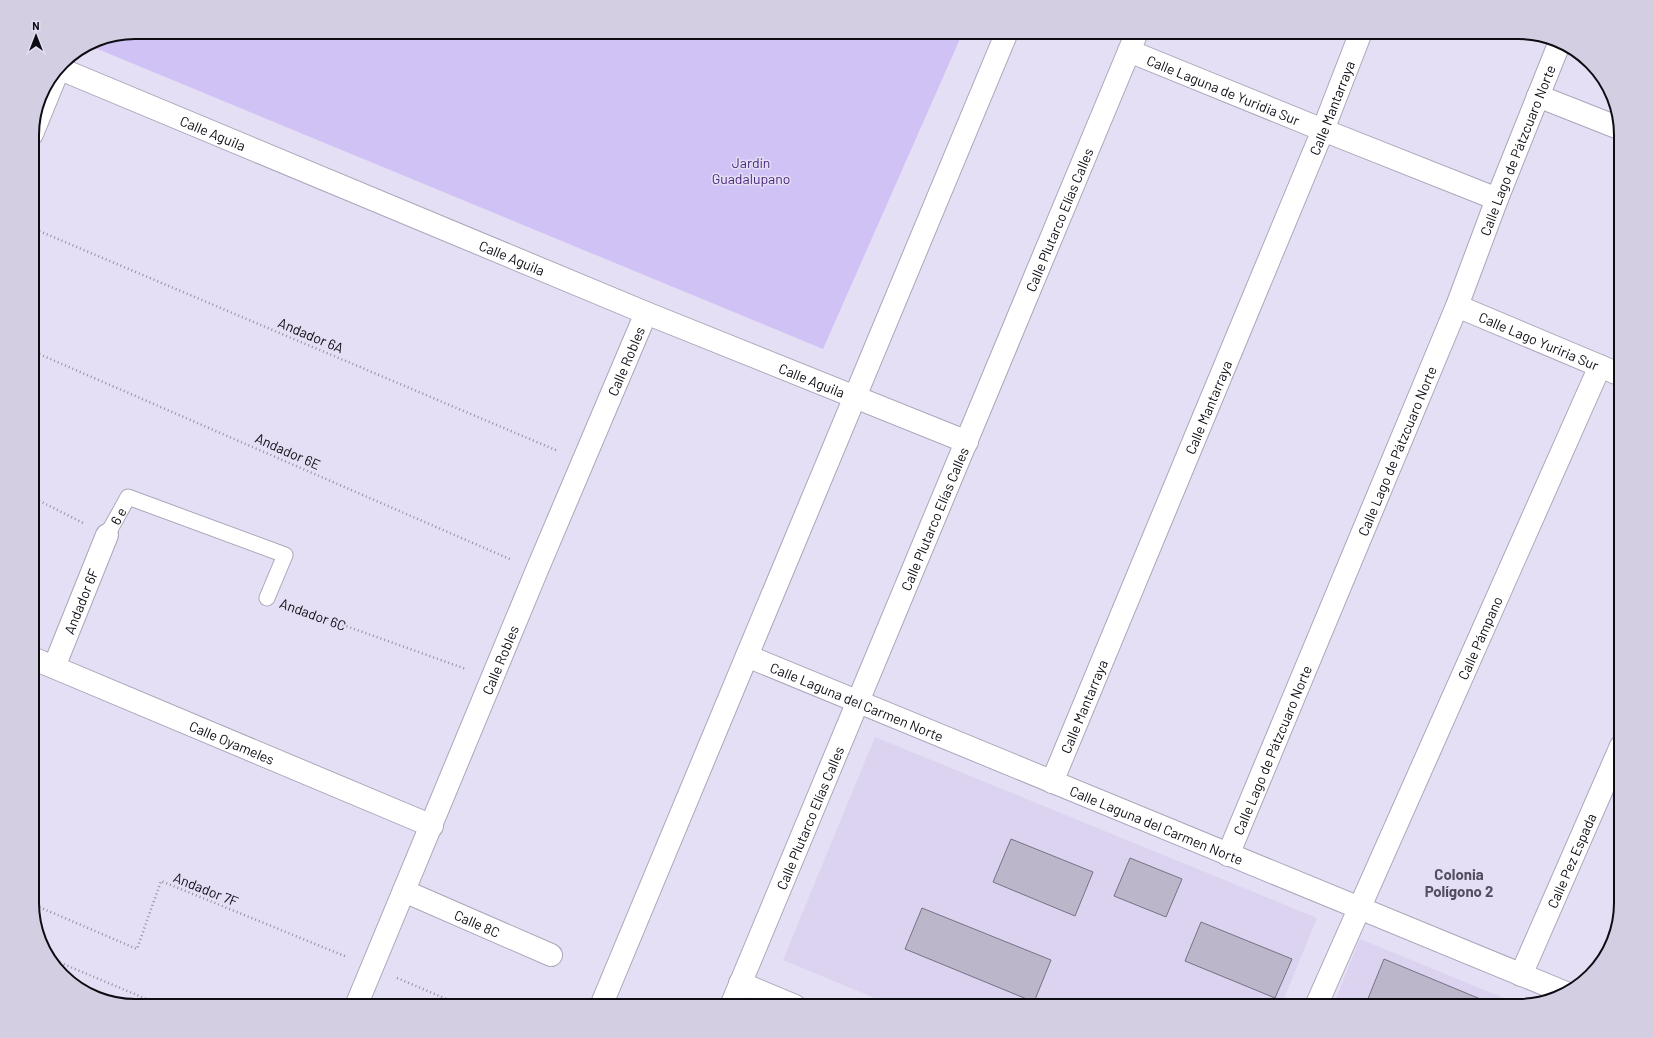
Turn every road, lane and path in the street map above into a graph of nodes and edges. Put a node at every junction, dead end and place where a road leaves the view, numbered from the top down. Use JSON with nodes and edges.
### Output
{"nodes":[{"id":1,"x":1004,"y":39,"type":"edge"},
{"id":2,"x":1358,"y":39,"type":"edge"},
{"id":3,"x":1133,"y":41,"type":"edge"},
{"id":4,"x":1557,"y":48,"type":"edge"},
{"id":5,"x":64,"y":71,"type":"edge"},
{"id":6,"x":1538,"y":96,"type":"junction"},
{"id":7,"x":1613,"y":126,"type":"edge"},
{"id":8,"x":1323,"y":130,"type":"junction"},
{"id":9,"x":1497,"y":199,"type":"junction"},
{"id":10,"x":39,"y":231,"type":"edge"},
{"id":11,"x":1458,"y":306,"type":"junction"},
{"id":12,"x":646,"y":313,"type":"junction"},
{"id":13,"x":39,"y":353,"type":"edge"},
{"id":14,"x":1600,"y":366,"type":"junction"},
{"id":15,"x":1614,"y":372,"type":"edge"},
{"id":16,"x":855,"y":398,"type":"junction"},
{"id":17,"x":967,"y":442,"type":"junction"},
{"id":18,"x":583,"y":461,"type":"junction"},
{"id":19,"x":128,"y":497,"type":"joint"},
{"id":20,"x":39,"y":501,"type":"edge"},
{"id":21,"x":107,"y":535,"type":"junction"},
{"id":22,"x":537,"y":570,"type":"junction"},
{"id":23,"x":267,"y":598,"type":"joint"},
{"id":24,"x":747,"y":656,"type":"junction"},
{"id":25,"x":39,"y":661,"type":"edge"},
{"id":26,"x":54,"y":667,"type":"junction"},
{"id":27,"x":492,"y":679,"type":"junction"},
{"id":28,"x":858,"y":702,"type":"junction"},
{"id":29,"x":1614,"y":762,"type":"edge"},
{"id":30,"x":1052,"y":782,"type":"junction"},
{"id":31,"x":432,"y":826,"type":"junction"},
{"id":32,"x":1228,"y":855,"type":"junction"},
{"id":33,"x":404,"y":891,"type":"junction"},
{"id":34,"x":39,"y":907,"type":"edge"},
{"id":35,"x":1358,"y":909,"type":"junction"},
{"id":36,"x":551,"y":955,"type":"dead end"},
{"id":37,"x":60,"y":963,"type":"edge"},
{"id":38,"x":372,"y":968,"type":"junction"},
{"id":39,"x":1521,"y":975,"type":"junction"},
{"id":40,"x":740,"y":983,"type":"junction"},
{"id":41,"x":1558,"y":990,"type":"edge"},
{"id":42,"x":146,"y":999,"type":"edge"},
{"id":43,"x":359,"y":999,"type":"edge"},
{"id":44,"x":446,"y":999,"type":"edge"},
{"id":45,"x":604,"y":999,"type":"edge"},
{"id":46,"x":734,"y":999,"type":"edge"},
{"id":47,"x":778,"y":999,"type":"edge"},
{"id":48,"x":1319,"y":999,"type":"edge"}],
"edges":[{"from":1,"to":16,"type":"street"},
{"from":2,"to":8,"type":"street","name":"Calle Mantarraya"},
{"from":3,"to":8,"type":"street","name":"Calle Laguna de Yuridia Sur"},
{"from":3,"to":17,"type":"street","name":"Calle Plutarco Elías Calles"},
{"from":4,"to":6,"type":"street","name":"Calle Lago de Pátzcuaro Norte"},
{"from":5,"to":12,"type":"street","name":"Calle Aguila"},
{"from":6,"to":7,"type":"street"},
{"from":6,"to":9,"type":"street","name":"Calle Lago de Pátzcuaro Norte"},
{"from":8,"to":9,"type":"street","name":"Calle Laguna de Yuridia Sur"},
{"from":8,"to":30,"type":"street","name":"Calle Mantarraya"},
{"from":9,"to":11,"type":"street","name":"Calle Lago de Pátzcuaro Norte"},
{"from":10,"to":18,"type":"path","name":"Andador 6A"},
{"from":11,"to":14,"type":"street","name":"Calle Lago Yuriria Sur"},
{"from":11,"to":32,"type":"street","name":"Calle Lago de Pátzcuaro Norte"},
{"from":12,"to":16,"type":"street","name":"Calle Aguila"},
{"from":12,"to":18,"type":"street","name":"Calle Robles"},
{"from":13,"to":22,"type":"path","name":"Andador 6E"},
{"from":14,"to":15,"type":"street","name":"Calle Lago Yuriria Sur"},
{"from":14,"to":35,"type":"street","name":"Calle Pámpano"},
{"from":16,"to":17,"type":"street","name":"Calle Aguila"},
{"from":16,"to":24,"type":"street"},
{"from":17,"to":28,"type":"street","name":"Calle Plutarco Elías Calles"},
{"from":18,"to":22,"type":"street","name":"Calle Robles"},
{"from":19,"to":21,"type":"lane","name":"6 e"},
{"from":19,"to":23,"type":"lane","name":"Andador 6C"},
{"from":20,"to":21,"type":"path"},
{"from":21,"to":26,"type":"street","name":"Andador 6F"},
{"from":22,"to":27,"type":"street","name":"Calle Robles"},
{"from":23,"to":27,"type":"path","name":"Andador 6C"},
{"from":24,"to":28,"type":"street","name":"Calle Laguna del Carmen Norte"},
{"from":24,"to":45,"type":"street"},
{"from":25,"to":26,"type":"street","name":"Calle Oyameles"},
{"from":26,"to":31,"type":"street","name":"Calle Oyameles"},
{"from":27,"to":31,"type":"street","name":"Calle Robles"},
{"from":28,"to":30,"type":"street","name":"Calle Laguna del Carmen Norte"},
{"from":28,"to":40,"type":"street","name":"Calle Plutarco Elías Calles"},
{"from":29,"to":39,"type":"street","name":"Calle Pez Espada"},
{"from":30,"to":32,"type":"street","name":"Calle Laguna del Carmen Norte"},
{"from":31,"to":33,"type":"street","name":"Calle Robles"},
{"from":32,"to":35,"type":"street","name":"Calle Laguna del Carmen Norte"},
{"from":33,"to":36,"type":"street","name":"Calle 8C"},
{"from":33,"to":38,"type":"street","name":"Calle Robles"},
{"from":34,"to":38,"type":"path","name":"Andador 7F"},
{"from":35,"to":39,"type":"street","name":"Calle Laguna del Carmen Norte"},
{"from":35,"to":48,"type":"street","name":"Calle Pámpano"},
{"from":37,"to":42,"type":"path"},
{"from":38,"to":43,"type":"street","name":"Calle Robles"},
{"from":38,"to":44,"type":"path"},
{"from":39,"to":41,"type":"street","name":"Calle Laguna del Carmen Norte"},
{"from":40,"to":46,"type":"street","name":"Calle Plutarco Elías Calles"},
{"from":40,"to":47,"type":"street"}]}
